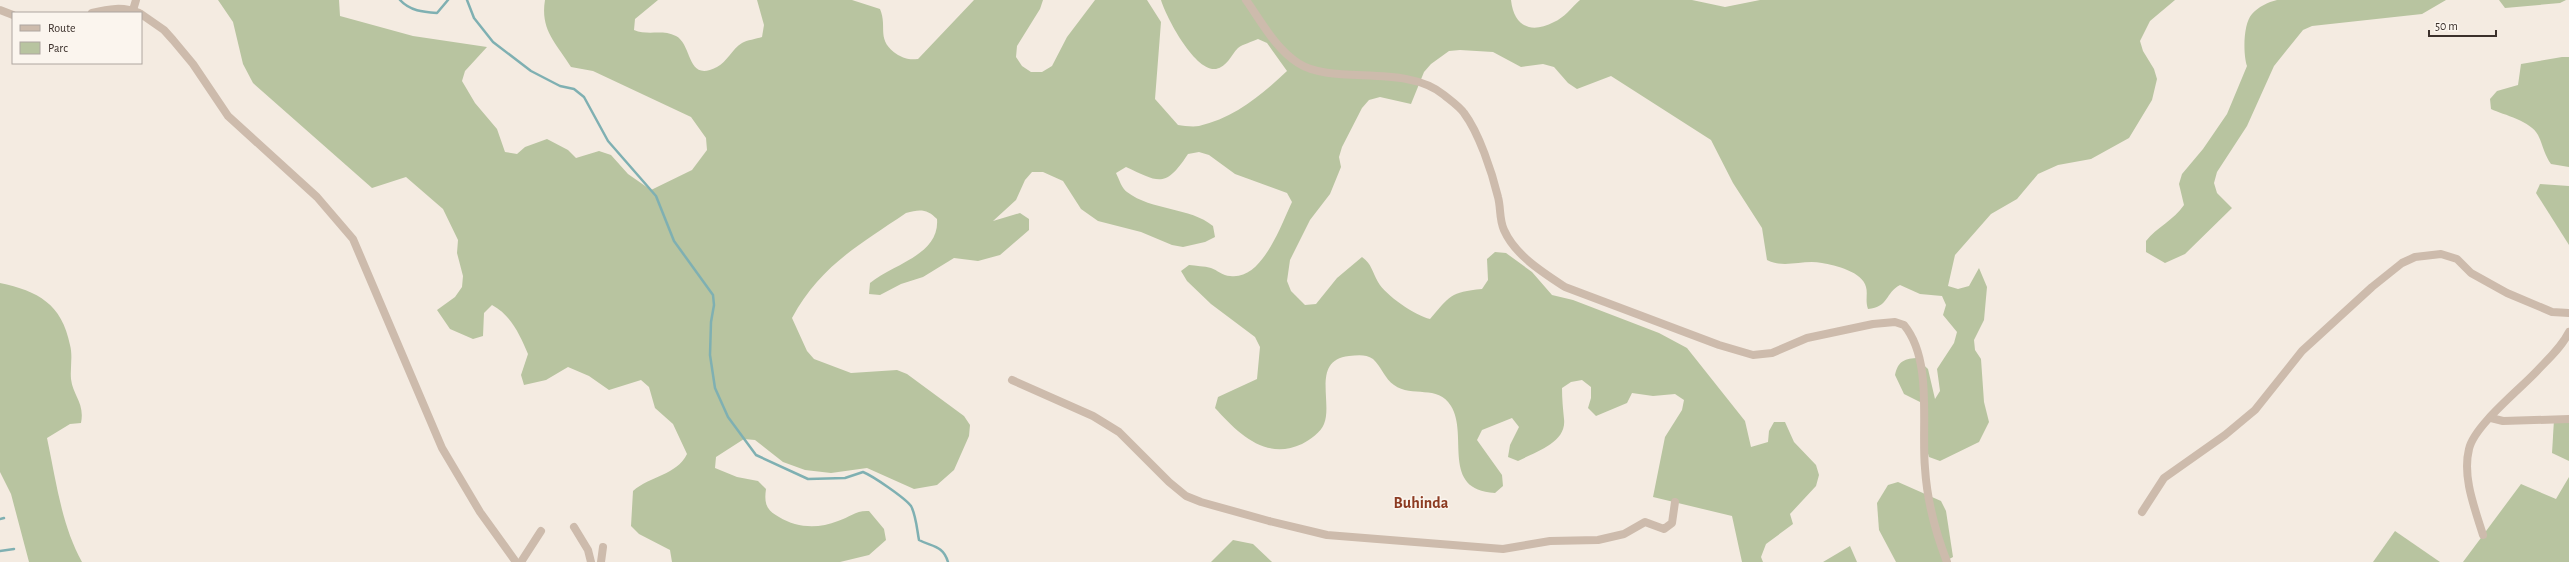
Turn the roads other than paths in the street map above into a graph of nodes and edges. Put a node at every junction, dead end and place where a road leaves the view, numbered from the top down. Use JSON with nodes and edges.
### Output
{"nodes":[{"id":1,"x":136,"y":0,"type":"edge"},
{"id":2,"x":1246,"y":0,"type":"edge"},
{"id":3,"x":0,"y":10,"type":"edge"},
{"id":4,"x":96,"y":12,"type":"edge"},
{"id":5,"x":138,"y":12,"type":"edge"},
{"id":6,"x":12,"y":15,"type":"edge"},
{"id":7,"x":142,"y":15,"type":"edge"},
{"id":8,"x":2569,"y":314,"type":"edge"},
{"id":9,"x":2569,"y":332,"type":"edge"},
{"id":10,"x":1012,"y":380,"type":"dead end"},
{"id":11,"x":2491,"y":418,"type":"junction"},
{"id":12,"x":2569,"y":419,"type":"edge"},
{"id":13,"x":1675,"y":502,"type":"dead end"},
{"id":14,"x":2142,"y":512,"type":"dead end"},
{"id":15,"x":574,"y":527,"type":"dead end"},
{"id":16,"x":540,"y":531,"type":"dead end"},
{"id":17,"x":2483,"y":536,"type":"dead end"},
{"id":18,"x":603,"y":547,"type":"dead end"},
{"id":19,"x":516,"y":562,"type":"edge"},
{"id":20,"x":521,"y":562,"type":"edge"},
{"id":21,"x":591,"y":562,"type":"edge"},
{"id":22,"x":601,"y":562,"type":"edge"},
{"id":23,"x":1947,"y":562,"type":"edge"}],
"edges":[{"from":1,"to":5,"type":"street"},
{"from":2,"to":23,"type":"street"},
{"from":3,"to":6,"type":"street"},
{"from":4,"to":5,"type":"street"},
{"from":7,"to":19,"type":"street"},
{"from":8,"to":14,"type":"street"},
{"from":9,"to":11,"type":"street"},
{"from":10,"to":13,"type":"street"},
{"from":11,"to":12,"type":"street"},
{"from":11,"to":17,"type":"street"},
{"from":15,"to":21,"type":"street"},
{"from":16,"to":20,"type":"street"},
{"from":18,"to":22,"type":"street"}]}
